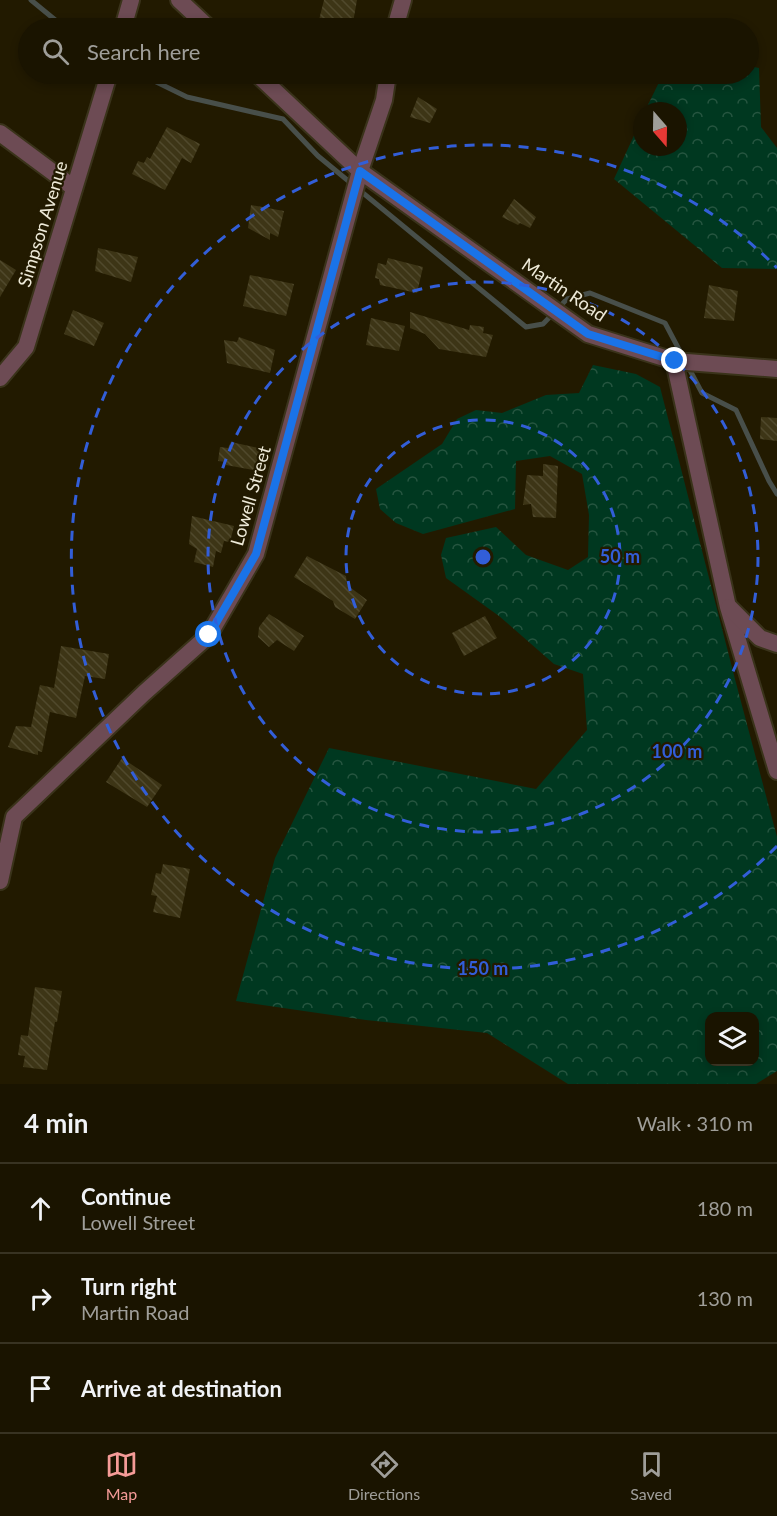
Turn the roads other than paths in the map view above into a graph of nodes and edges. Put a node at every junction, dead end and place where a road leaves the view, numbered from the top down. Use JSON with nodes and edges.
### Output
{"nodes":[{"id":1,"x":131,"y":0,"type":"edge"},
{"id":2,"x":179,"y":0,"type":"edge"},
{"id":3,"x":403,"y":0,"type":"edge"},
{"id":4,"x":126,"y":18,"type":"edge"},
{"id":5,"x":198,"y":18,"type":"edge"},
{"id":6,"x":398,"y":18,"type":"edge"},
{"id":7,"x":106,"y":84,"type":"edge"},
{"id":8,"x":268,"y":84,"type":"edge"},
{"id":9,"x":386,"y":84,"type":"edge"},
{"id":10,"x":0,"y":133,"type":"edge"},
{"id":11,"x":360,"y":171,"type":"junction"},
{"id":12,"x":74,"y":188,"type":"junction"},
{"id":13,"x":675,"y":361,"type":"junction"},
{"id":14,"x":777,"y":369,"type":"edge"},
{"id":15,"x":0,"y":378,"type":"edge"},
{"id":16,"x":728,"y":607,"type":"junction"},
{"id":17,"x":777,"y":644,"type":"edge"},
{"id":18,"x":777,"y":771,"type":"edge"},
{"id":19,"x":7,"y":815,"type":"edge"},
{"id":20,"x":0,"y":881,"type":"edge"}],
"edges":[{"from":1,"to":4,"type":"street"},
{"from":2,"to":5,"type":"street"},
{"from":3,"to":6,"type":"street"},
{"from":7,"to":12,"type":"street","name":"Simpson Avenue"},
{"from":8,"to":11,"type":"street","name":"Martin Road"},
{"from":9,"to":11,"type":"street","name":"Lowell Street"},
{"from":10,"to":12,"type":"street"},
{"from":11,"to":13,"type":"street","name":"Martin Road"},
{"from":11,"to":19,"type":"street","name":"Lowell Street"},
{"from":12,"to":15,"type":"street","name":"Simpson Avenue"},
{"from":13,"to":14,"type":"street","name":"Martin Road"},
{"from":13,"to":16,"type":"street"},
{"from":16,"to":17,"type":"street"},
{"from":16,"to":18,"type":"street"},
{"from":19,"to":20,"type":"street","name":"Lowell Street"}]}
